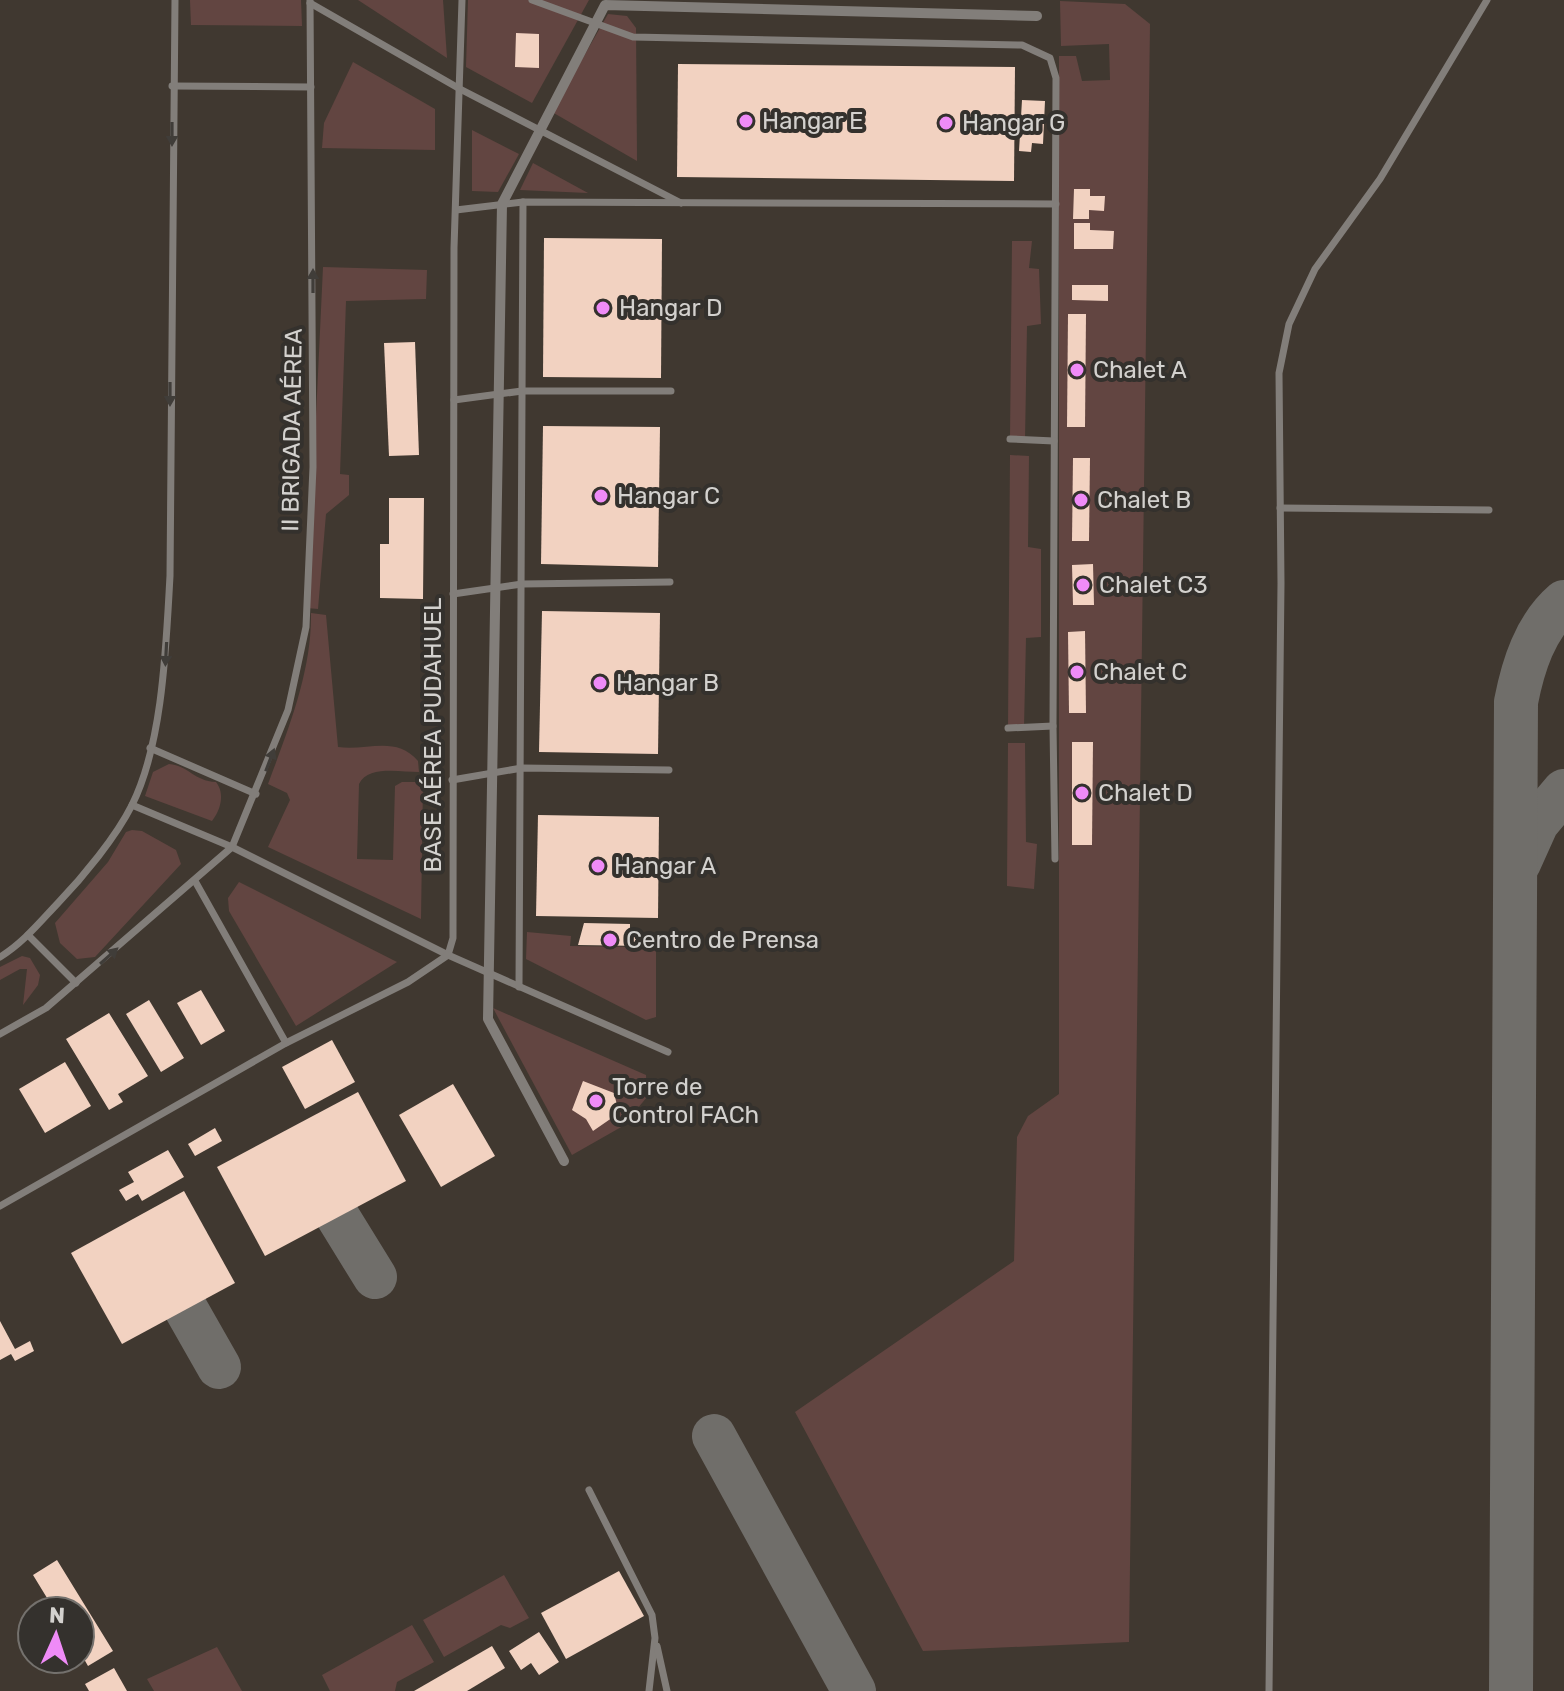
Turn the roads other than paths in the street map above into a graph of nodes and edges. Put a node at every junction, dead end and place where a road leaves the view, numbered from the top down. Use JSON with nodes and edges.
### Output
{"nodes":[{"id":1,"x":175,"y":0,"type":"edge"},
{"id":2,"x":462,"y":0,"type":"edge"},
{"id":3,"x":532,"y":0,"type":"edge"},
{"id":4,"x":1487,"y":0,"type":"edge"},
{"id":5,"x":310,"y":2,"type":"edge"},
{"id":6,"x":1037,"y":16,"type":"dead end"},
{"id":7,"x":596,"y":23,"type":"junction"},
{"id":8,"x":172,"y":86,"type":"junction"},
{"id":9,"x":311,"y":87,"type":"junction"},
{"id":10,"x":460,"y":89,"type":"junction"},
{"id":11,"x":540,"y":130,"type":"junction"},
{"id":12,"x":523,"y":202,"type":"junction"},
{"id":13,"x":502,"y":204,"type":"junction"},
{"id":14,"x":1056,"y":204,"type":"junction"},
{"id":15,"x":686,"y":205,"type":"junction"},
{"id":16,"x":456,"y":210,"type":"junction"},
{"id":17,"x":522,"y":391,"type":"junction"},
{"id":18,"x":671,"y":391,"type":"dead end"},
{"id":19,"x":498,"y":394,"type":"junction"},
{"id":20,"x":454,"y":400,"type":"junction"},
{"id":21,"x":1010,"y":439,"type":"dead end"},
{"id":22,"x":1054,"y":441,"type":"junction"},
{"id":23,"x":1280,"y":508,"type":"junction"},
{"id":24,"x":1489,"y":510,"type":"dead end"},
{"id":25,"x":670,"y":582,"type":"dead end"},
{"id":26,"x":522,"y":584,"type":"junction"},
{"id":27,"x":495,"y":588,"type":"junction"},
{"id":28,"x":453,"y":594,"type":"junction"},
{"id":29,"x":1053,"y":726,"type":"junction"},
{"id":30,"x":1008,"y":728,"type":"dead end"},
{"id":31,"x":150,"y":748,"type":"junction"},
{"id":32,"x":522,"y":768,"type":"junction"},
{"id":33,"x":669,"y":770,"type":"dead end"},
{"id":34,"x":492,"y":773,"type":"junction"},
{"id":35,"x":452,"y":780,"type":"junction"},
{"id":36,"x":256,"y":794,"type":"junction"},
{"id":37,"x":132,"y":805,"type":"junction"},
{"id":38,"x":232,"y":847,"type":"junction"},
{"id":39,"x":1055,"y":859,"type":"dead end"},
{"id":40,"x":195,"y":881,"type":"junction"},
{"id":41,"x":28,"y":935,"type":"junction"},
{"id":42,"x":448,"y":955,"type":"junction"},
{"id":43,"x":0,"y":957,"type":"edge"},
{"id":44,"x":489,"y":973,"type":"junction"},
{"id":45,"x":76,"y":983,"type":"junction"},
{"id":46,"x":519,"y":987,"type":"junction"},
{"id":47,"x":0,"y":1034,"type":"edge"},
{"id":48,"x":286,"y":1043,"type":"junction"},
{"id":49,"x":668,"y":1052,"type":"dead end"},
{"id":50,"x":564,"y":1161,"type":"dead end"},
{"id":51,"x":0,"y":1206,"type":"edge"},
{"id":52,"x":589,"y":1490,"type":"dead end"},
{"id":53,"x":655,"y":1638,"type":"junction"},
{"id":54,"x":649,"y":1691,"type":"edge"},
{"id":55,"x":667,"y":1691,"type":"edge"},
{"id":56,"x":1269,"y":1691,"type":"edge"}],
"edges":[{"from":1,"to":8,"type":"lane"},
{"from":2,"to":10,"type":"lane","name":"BASE AÉREA PUDAHUEL"},
{"from":3,"to":7,"type":"lane"},
{"from":4,"to":23,"type":"lane"},
{"from":5,"to":9,"type":"lane","name":"II BRIGADA AÉREA"},
{"from":5,"to":10,"type":"lane"},
{"from":6,"to":7,"type":"street"},
{"from":7,"to":11,"type":"street"},
{"from":7,"to":14,"type":"lane"},
{"from":8,"to":9,"type":"lane"},
{"from":8,"to":31,"type":"lane","one_way":true},
{"from":36,"to":9,"type":"lane","name":"II BRIGADA AÉREA","one_way":true},
{"from":10,"to":11,"type":"lane"},
{"from":10,"to":16,"type":"lane","name":"BASE AÉREA PUDAHUEL"},
{"from":11,"to":13,"type":"street"},
{"from":11,"to":15,"type":"lane"},
{"from":12,"to":13,"type":"lane"},
{"from":12,"to":15,"type":"lane"},
{"from":12,"to":17,"type":"lane"},
{"from":13,"to":16,"type":"lane"},
{"from":13,"to":19,"type":"street"},
{"from":14,"to":15,"type":"lane"},
{"from":14,"to":22,"type":"lane"},
{"from":16,"to":20,"type":"lane","name":"BASE AÉREA PUDAHUEL"},
{"from":17,"to":18,"type":"lane"},
{"from":17,"to":19,"type":"lane"},
{"from":17,"to":26,"type":"lane"},
{"from":19,"to":20,"type":"lane"},
{"from":19,"to":27,"type":"street"},
{"from":20,"to":28,"type":"lane","name":"BASE AÉREA PUDAHUEL"},
{"from":21,"to":22,"type":"lane"},
{"from":22,"to":29,"type":"lane"},
{"from":23,"to":24,"type":"lane"},
{"from":23,"to":56,"type":"lane"},
{"from":25,"to":26,"type":"lane"},
{"from":26,"to":27,"type":"lane"},
{"from":26,"to":32,"type":"lane"},
{"from":27,"to":28,"type":"lane"},
{"from":27,"to":34,"type":"street"},
{"from":28,"to":35,"type":"lane","name":"BASE AÉREA PUDAHUEL"},
{"from":29,"to":30,"type":"lane"},
{"from":29,"to":39,"type":"lane"},
{"from":31,"to":36,"type":"lane"},
{"from":31,"to":37,"type":"lane"},
{"from":32,"to":33,"type":"lane"},
{"from":32,"to":34,"type":"lane"},
{"from":32,"to":46,"type":"lane"},
{"from":34,"to":35,"type":"lane"},
{"from":34,"to":44,"type":"street"},
{"from":35,"to":42,"type":"lane","name":"BASE AÉREA PUDAHUEL"},
{"from":36,"to":38,"type":"lane","name":"II BRIGADA AÉREA"},
{"from":37,"to":38,"type":"lane"},
{"from":37,"to":41,"type":"lane"},
{"from":38,"to":40,"type":"lane","name":"II BRIGADA AÉREA"},
{"from":38,"to":42,"type":"lane"},
{"from":45,"to":40,"type":"lane","name":"II BRIGADA AÉREA","one_way":true},
{"from":40,"to":48,"type":"lane"},
{"from":41,"to":43,"type":"lane"},
{"from":41,"to":45,"type":"lane"},
{"from":42,"to":44,"type":"lane"},
{"from":42,"to":48,"type":"lane"},
{"from":44,"to":46,"type":"lane"},
{"from":44,"to":50,"type":"street"},
{"from":45,"to":47,"type":"lane","name":"II BRIGADA AÉREA"},
{"from":46,"to":49,"type":"lane"},
{"from":48,"to":51,"type":"lane"},
{"from":52,"to":53,"type":"lane"},
{"from":53,"to":54,"type":"lane"},
{"from":53,"to":55,"type":"lane"}]}
